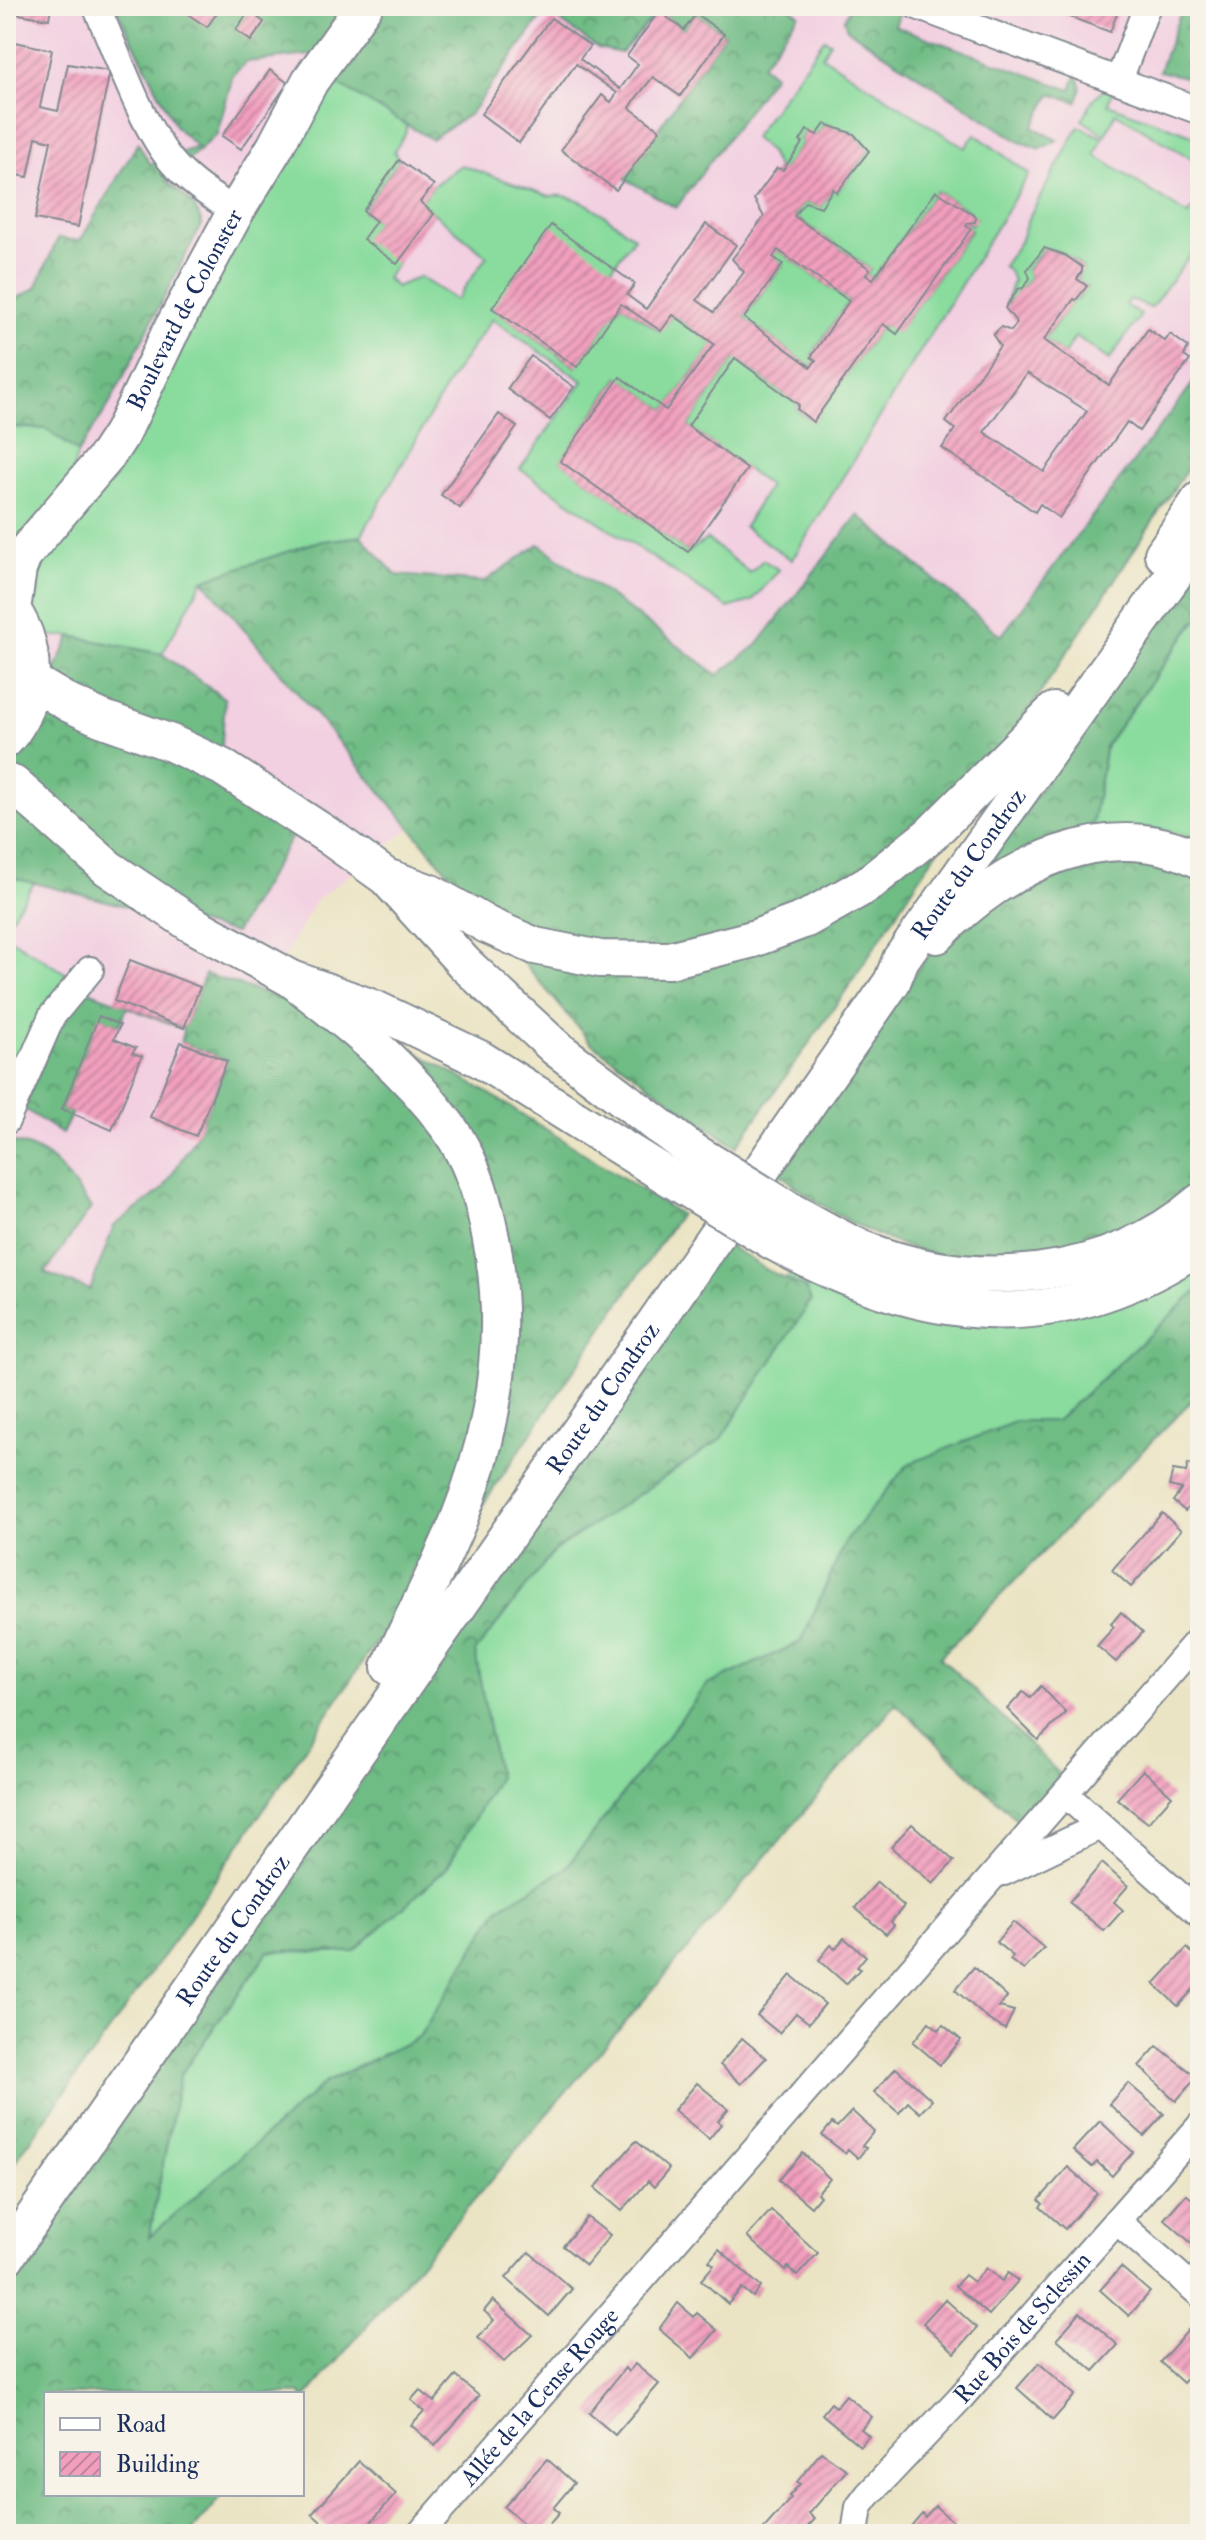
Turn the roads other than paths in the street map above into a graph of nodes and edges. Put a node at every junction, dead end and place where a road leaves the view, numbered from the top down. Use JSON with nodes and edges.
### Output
{"nodes":[{"id":1,"x":96,"y":6,"type":"edge"},
{"id":2,"x":364,"y":6,"type":"edge"},
{"id":3,"x":917,"y":6,"type":"edge"},
{"id":4,"x":1147,"y":6,"type":"edge"},
{"id":5,"x":1119,"y":80,"type":"junction"},
{"id":6,"x":1200,"y":111,"type":"edge"},
{"id":7,"x":236,"y":211,"type":"junction"},
{"id":8,"x":1200,"y":500,"type":"edge"},
{"id":9,"x":1200,"y":538,"type":"edge"},
{"id":10,"x":9,"y":606,"type":"edge"},
{"id":11,"x":31,"y":681,"type":"junction"},
{"id":12,"x":1054,"y":711,"type":"junction"},
{"id":13,"x":6,"y":739,"type":"edge"},
{"id":14,"x":6,"y":782,"type":"edge"},
{"id":15,"x":1200,"y":860,"type":"edge"},
{"id":16,"x":386,"y":877,"type":"junction"},
{"id":17,"x":90,"y":970,"type":"dead end"},
{"id":18,"x":292,"y":979,"type":"junction"},
{"id":19,"x":892,"y":982,"type":"junction"},
{"id":20,"x":6,"y":1121,"type":"edge"},
{"id":21,"x":1200,"y":1202,"type":"edge"},
{"id":22,"x":782,"y":1227,"type":"junction"},
{"id":23,"x":1200,"y":1245,"type":"edge"},
{"id":24,"x":1200,"y":1638,"type":"edge"},
{"id":25,"x":390,"y":1667,"type":"junction"},
{"id":26,"x":1065,"y":1794,"type":"junction"},
{"id":27,"x":1100,"y":1826,"type":"junction"},
{"id":28,"x":993,"y":1877,"type":"junction"},
{"id":29,"x":1200,"y":1914,"type":"edge"},
{"id":30,"x":1200,"y":2126,"type":"edge"},
{"id":31,"x":6,"y":2216,"type":"edge"},
{"id":32,"x":1117,"y":2221,"type":"junction"},
{"id":33,"x":6,"y":2257,"type":"edge"},
{"id":34,"x":1200,"y":2294,"type":"edge"},
{"id":35,"x":420,"y":2534,"type":"edge"},
{"id":36,"x":855,"y":2534,"type":"edge"}],
"edges":[{"from":1,"to":7,"type":"street"},
{"from":2,"to":7,"type":"main road","name":"Boulevard de Colonster"},
{"from":3,"to":5,"type":"street"},
{"from":4,"to":5,"type":"street"},
{"from":5,"to":6,"type":"street"},
{"from":7,"to":10,"type":"main road","name":"Boulevard de Colonster"},
{"from":8,"to":12,"type":"main road","name":"Route du Condroz"},
{"from":9,"to":19,"type":"main road","name":"Route du Condroz"},
{"from":10,"to":11,"type":"main road"},
{"from":11,"to":13,"type":"main road"},
{"from":11,"to":16,"type":"main road"},
{"from":12,"to":16,"type":"main road"},
{"from":12,"to":25,"type":"main road","name":"Route du Condroz"},
{"from":14,"to":18,"type":"main road"},
{"from":15,"to":19,"type":"main road"},
{"from":16,"to":22,"type":"main road","bridge":true},
{"from":17,"to":20,"type":"street"},
{"from":18,"to":22,"type":"main road","bridge":true},
{"from":18,"to":25,"type":"main road"},
{"from":19,"to":33,"type":"main road","name":"Route du Condroz"},
{"from":21,"to":22,"type":"main road"},
{"from":22,"to":23,"type":"main road"},
{"from":24,"to":26,"type":"street","name":"Allée de la Cense Rouge"},
{"from":25,"to":31,"type":"main road","name":"Route du Condroz"},
{"from":26,"to":27,"type":"street"},
{"from":26,"to":28,"type":"street","name":"Allée de la Cense Rouge"},
{"from":27,"to":28,"type":"street"},
{"from":27,"to":29,"type":"street"},
{"from":28,"to":35,"type":"street","name":"Allée de la Cense Rouge"},
{"from":30,"to":32,"type":"street","name":"Rue Bois de Sclessin"},
{"from":32,"to":34,"type":"street"},
{"from":32,"to":36,"type":"street","name":"Rue Bois de Sclessin"}]}
